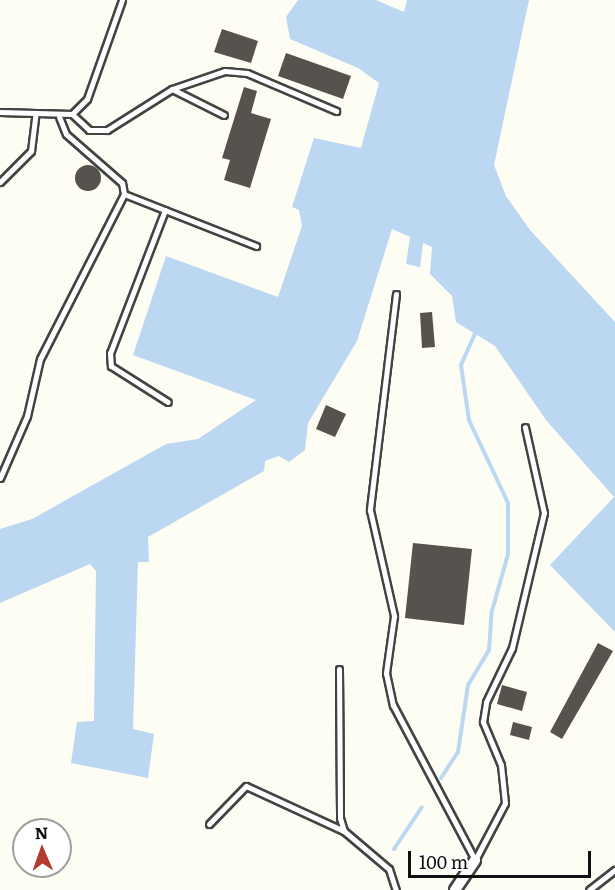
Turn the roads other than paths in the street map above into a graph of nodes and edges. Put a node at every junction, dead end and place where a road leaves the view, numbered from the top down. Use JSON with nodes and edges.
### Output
{"nodes":[{"id":1,"x":122,"y":0,"type":"edge"},
{"id":2,"x":172,"y":89,"type":"junction"},
{"id":3,"x":336,"y":111,"type":"dead end"},
{"id":4,"x":0,"y":112,"type":"edge"},
{"id":5,"x":72,"y":114,"type":"junction"},
{"id":6,"x":225,"y":115,"type":"dead end"},
{"id":7,"x":35,"y":116,"type":"junction"},
{"id":8,"x":59,"y":117,"type":"junction"},
{"id":9,"x":0,"y":182,"type":"edge"},
{"id":10,"x":124,"y":194,"type":"junction"},
{"id":11,"x":165,"y":210,"type":"junction"},
{"id":12,"x":256,"y":246,"type":"dead end"},
{"id":13,"x":396,"y":294,"type":"dead end"},
{"id":14,"x":168,"y":402,"type":"dead end"},
{"id":15,"x":525,"y":427,"type":"dead end"},
{"id":16,"x":0,"y":478,"type":"edge"},
{"id":17,"x":339,"y":669,"type":"dead end"},
{"id":18,"x":209,"y":824,"type":"dead end"},
{"id":19,"x":344,"y":831,"type":"junction"},
{"id":20,"x":475,"y":860,"type":"junction"},
{"id":21,"x":615,"y":870,"type":"edge"},
{"id":22,"x":396,"y":890,"type":"edge"},
{"id":23,"x":455,"y":890,"type":"edge"},
{"id":24,"x":589,"y":890,"type":"edge"}],
"edges":[{"from":1,"to":5,"type":"lane"},
{"from":2,"to":3,"type":"lane"},
{"from":2,"to":5,"type":"lane"},
{"from":2,"to":6,"type":"lane"},
{"from":4,"to":7,"type":"lane"},
{"from":5,"to":8,"type":"lane"},
{"from":7,"to":8,"type":"lane"},
{"from":7,"to":9,"type":"lane"},
{"from":8,"to":10,"type":"lane"},
{"from":10,"to":11,"type":"lane"},
{"from":10,"to":16,"type":"lane"},
{"from":11,"to":12,"type":"lane"},
{"from":11,"to":14,"type":"lane"},
{"from":13,"to":20,"type":"lane"},
{"from":15,"to":20,"type":"lane"},
{"from":17,"to":19,"type":"lane"},
{"from":18,"to":19,"type":"lane"},
{"from":19,"to":22,"type":"lane"},
{"from":20,"to":23,"type":"street"},
{"from":21,"to":24,"type":"lane"}]}
